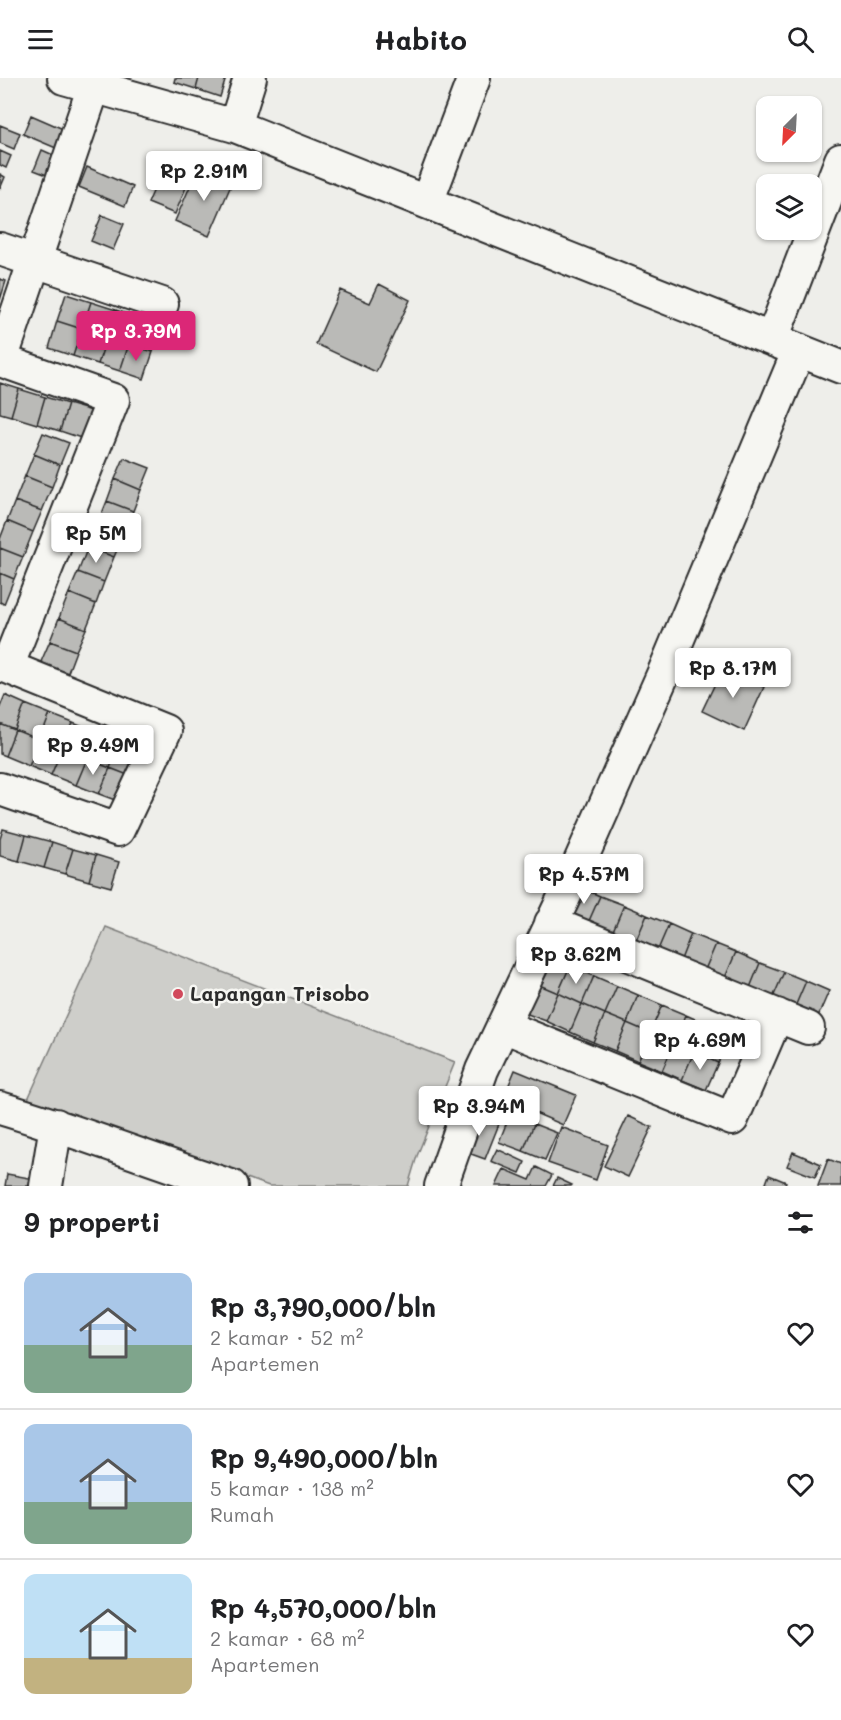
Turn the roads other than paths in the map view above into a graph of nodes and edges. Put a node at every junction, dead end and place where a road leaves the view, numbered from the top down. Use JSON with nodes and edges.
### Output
{"nodes":[{"id":1,"x":64,"y":78,"type":"edge"},
{"id":2,"x":250,"y":78,"type":"edge"},
{"id":3,"x":474,"y":78,"type":"edge"},
{"id":4,"x":94,"y":86,"type":"junction"},
{"id":5,"x":235,"y":126,"type":"junction"},
{"id":6,"x":841,"y":160,"type":"edge"},
{"id":7,"x":428,"y":202,"type":"junction"},
{"id":8,"x":0,"y":249,"type":"edge"},
{"id":9,"x":35,"y":261,"type":"junction"},
{"id":10,"x":162,"y":304,"type":"dead end"},
{"id":11,"x":785,"y":345,"type":"junction"},
{"id":12,"x":1,"y":360,"type":"edge"},
{"id":13,"x":841,"y":367,"type":"edge"},
{"id":14,"x":3,"y":665,"type":"edge"},
{"id":15,"x":0,"y":789,"type":"edge"},
{"id":16,"x":551,"y":923,"type":"junction"},
{"id":17,"x":777,"y":1016,"type":"junction"},
{"id":18,"x":503,"y":1026,"type":"junction"},
{"id":19,"x":808,"y":1028,"type":"dead end"},
{"id":20,"x":0,"y":1108,"type":"edge"},
{"id":21,"x":56,"y":1125,"type":"junction"},
{"id":22,"x":156,"y":1174,"type":"edge"},
{"id":23,"x":46,"y":1186,"type":"edge"},
{"id":24,"x":231,"y":1186,"type":"edge"},
{"id":25,"x":441,"y":1186,"type":"edge"}],
"edges":[{"from":1,"to":4,"type":"street"},
{"from":2,"to":5,"type":"street"},
{"from":3,"to":7,"type":"street"},
{"from":4,"to":5,"type":"street"},
{"from":4,"to":9,"type":"street"},
{"from":5,"to":7,"type":"street"},
{"from":6,"to":11,"type":"street"},
{"from":7,"to":11,"type":"street"},
{"from":8,"to":9,"type":"street"},
{"from":9,"to":10,"type":"street"},
{"from":9,"to":12,"type":"street"},
{"from":11,"to":13,"type":"street"},
{"from":11,"to":16,"type":"street"},
{"from":12,"to":14,"type":"street"},
{"from":14,"to":15,"type":"street"},
{"from":16,"to":17,"type":"street"},
{"from":16,"to":18,"type":"street"},
{"from":17,"to":18,"type":"street"},
{"from":17,"to":19,"type":"street"},
{"from":18,"to":25,"type":"street"},
{"from":20,"to":21,"type":"street"},
{"from":21,"to":22,"type":"street"},
{"from":21,"to":23,"type":"street"},
{"from":22,"to":24,"type":"street"}]}
